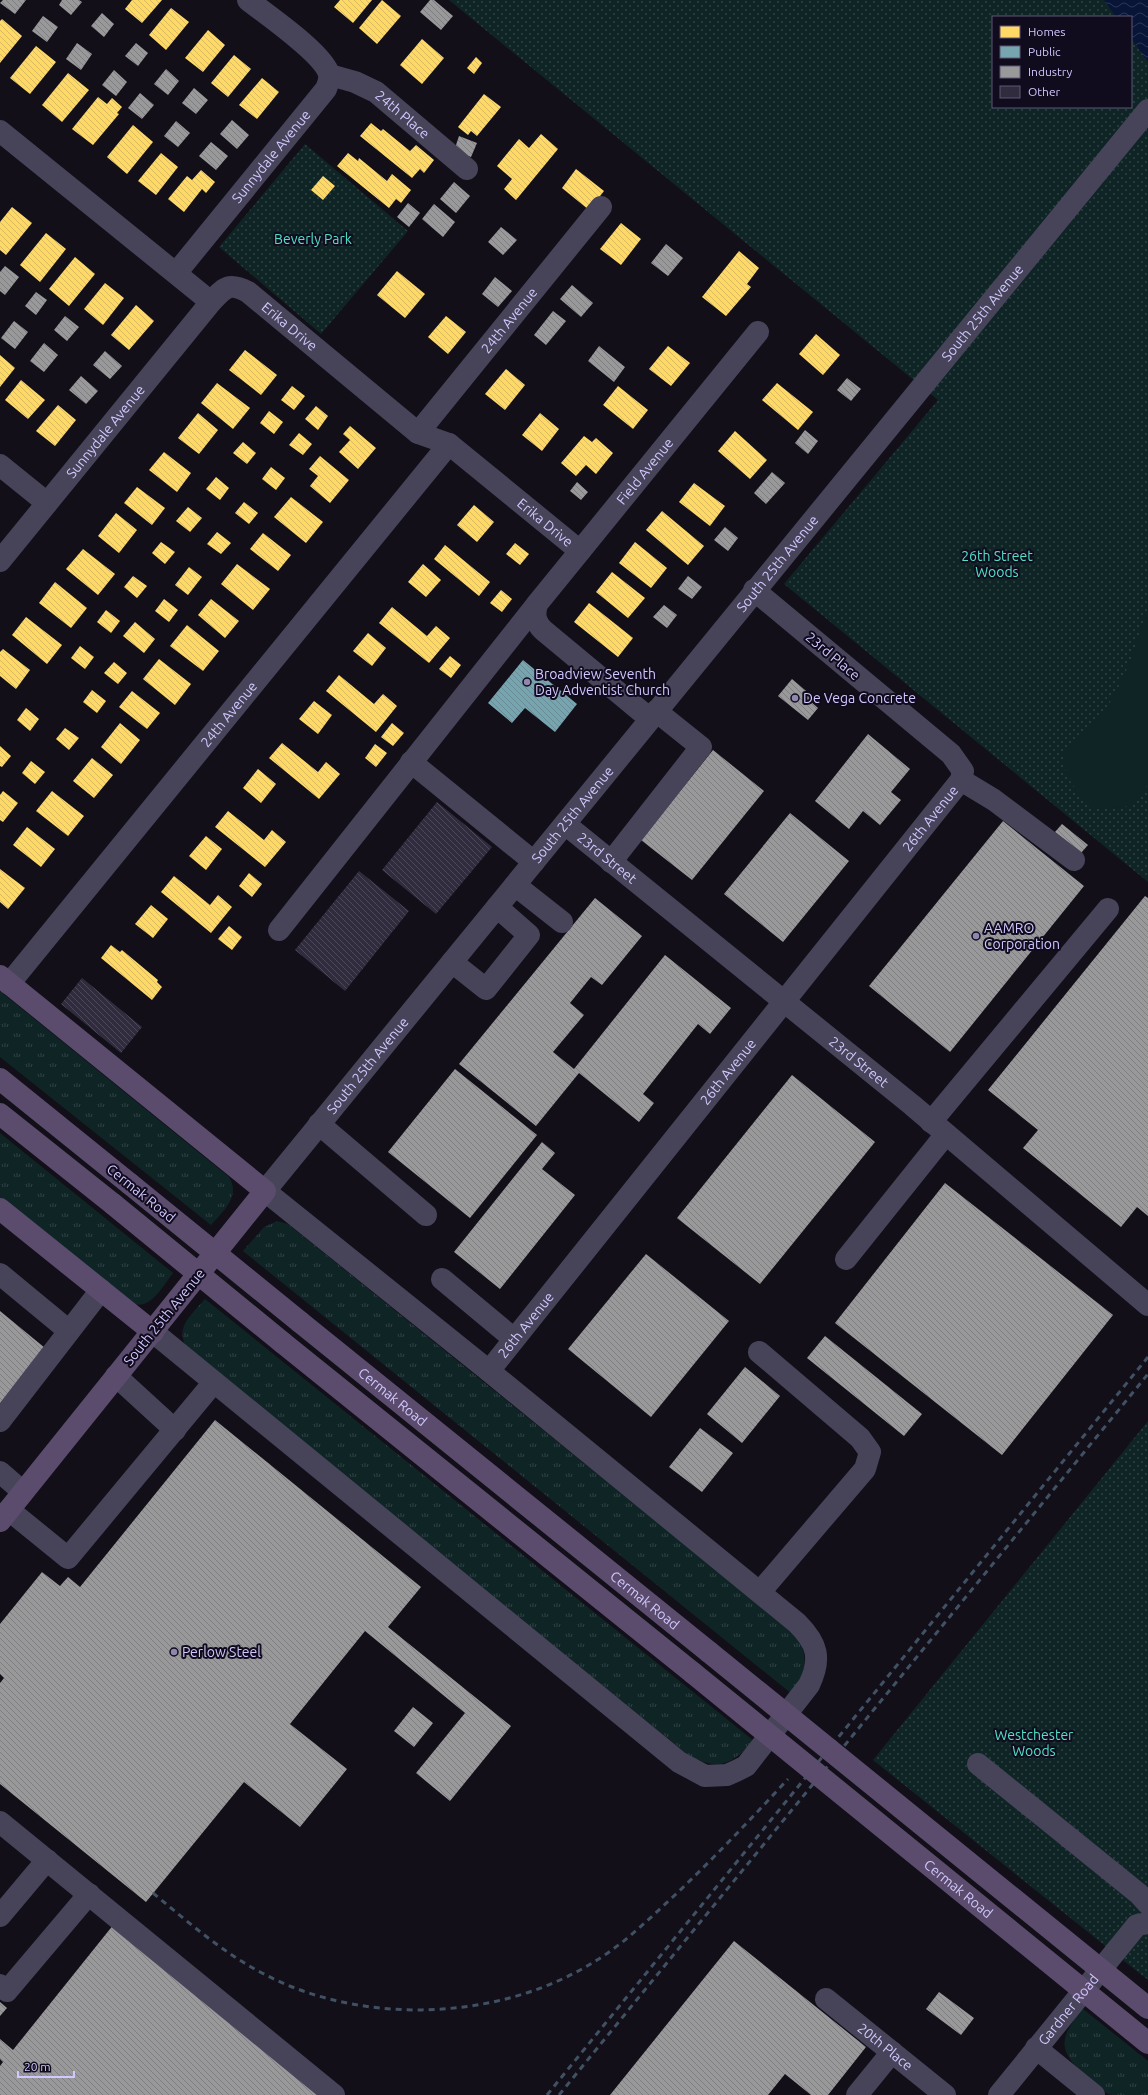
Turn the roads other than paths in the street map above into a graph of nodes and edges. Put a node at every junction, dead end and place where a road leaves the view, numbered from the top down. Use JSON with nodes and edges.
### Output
{"nodes":[{"id":1,"x":248,"y":0,"type":"edge"},
{"id":2,"x":330,"y":75,"type":"junction"},
{"id":3,"x":1143,"y":116,"type":"edge"},
{"id":4,"x":0,"y":131,"type":"edge"},
{"id":5,"x":468,"y":169,"type":"dead end"},
{"id":6,"x":601,"y":207,"type":"dead end"},
{"id":7,"x":177,"y":272,"type":"junction"},
{"id":8,"x":211,"y":302,"type":"junction"},
{"id":9,"x":758,"y":332,"type":"dead end"},
{"id":10,"x":418,"y":433,"type":"junction"},
{"id":11,"x":449,"y":444,"type":"junction"},
{"id":12,"x":0,"y":465,"type":"edge"},
{"id":13,"x":47,"y":503,"type":"junction"},
{"id":14,"x":580,"y":551,"type":"junction"},
{"id":15,"x":0,"y":561,"type":"edge"},
{"id":16,"x":754,"y":590,"type":"junction"},
{"id":17,"x":536,"y":609,"type":"junction"},
{"id":18,"x":652,"y":714,"type":"junction"},
{"id":19,"x":411,"y":762,"type":"junction"},
{"id":20,"x":962,"y":776,"type":"junction"},
{"id":21,"x":565,"y":824,"type":"junction"},
{"id":22,"x":1074,"y":860,"type":"dead end"},
{"id":23,"x":534,"y":862,"type":"junction"},
{"id":24,"x":611,"y":862,"type":"junction"},
{"id":25,"x":515,"y":885,"type":"junction"},
{"id":26,"x":497,"y":907,"type":"junction"},
{"id":27,"x":1108,"y":909,"type":"dead end"},
{"id":28,"x":562,"y":922,"type":"dead end"},
{"id":29,"x":279,"y":930,"type":"dead end"},
{"id":30,"x":452,"y":962,"type":"junction"},
{"id":31,"x":5,"y":980,"type":"edge"},
{"id":32,"x":784,"y":1001,"type":"junction"},
{"id":33,"x":0,"y":1079,"type":"edge"},
{"id":34,"x":0,"y":1114,"type":"edge"},
{"id":35,"x":319,"y":1124,"type":"junction"},
{"id":36,"x":939,"y":1128,"type":"junction"},
{"id":37,"x":265,"y":1190,"type":"junction"},
{"id":38,"x":0,"y":1209,"type":"edge"},
{"id":39,"x":426,"y":1215,"type":"dead end"},
{"id":40,"x":846,"y":1259,"type":"dead end"},
{"id":41,"x":0,"y":1274,"type":"edge"},
{"id":42,"x":442,"y":1279,"type":"dead end"},
{"id":43,"x":101,"y":1290,"type":"junction"},
{"id":44,"x":1148,"y":1305,"type":"edge"},
{"id":45,"x":69,"y":1331,"type":"junction"},
{"id":46,"x":153,"y":1332,"type":"junction"},
{"id":47,"x":514,"y":1339,"type":"junction"},
{"id":48,"x":759,"y":1352,"type":"dead end"},
{"id":49,"x":489,"y":1370,"type":"junction"},
{"id":50,"x":116,"y":1376,"type":"junction"},
{"id":51,"x":214,"y":1382,"type":"junction"},
{"id":52,"x":0,"y":1422,"type":"edge"},
{"id":53,"x":175,"y":1430,"type":"junction"},
{"id":54,"x":0,"y":1472,"type":"edge"},
{"id":55,"x":23,"y":1492,"type":"junction"},
{"id":56,"x":5,"y":1516,"type":"edge"},
{"id":57,"x":760,"y":1592,"type":"junction"},
{"id":58,"x":978,"y":1764,"type":"dead end"},
{"id":59,"x":1,"y":1823,"type":"edge"},
{"id":60,"x":47,"y":1860,"type":"junction"},
{"id":61,"x":89,"y":1894,"type":"junction"},
{"id":62,"x":1148,"y":1904,"type":"edge"},
{"id":63,"x":0,"y":1916,"type":"edge"},
{"id":64,"x":1143,"y":1924,"type":"edge"},
{"id":65,"x":0,"y":1985,"type":"edge"},
{"id":66,"x":826,"y":1999,"type":"dead end"},
{"id":67,"x":1148,"y":2008,"type":"edge"},
{"id":68,"x":1148,"y":2043,"type":"edge"},
{"id":69,"x":1036,"y":2048,"type":"junction"},
{"id":70,"x":892,"y":2052,"type":"junction"},
{"id":71,"x":935,"y":2092,"type":"edge"},
{"id":72,"x":334,"y":2095,"type":"edge"},
{"id":73,"x":857,"y":2095,"type":"edge"},
{"id":74,"x":999,"y":2095,"type":"edge"},
{"id":75,"x":1094,"y":2095,"type":"edge"}],
"edges":[{"from":1,"to":2,"type":"street"},
{"from":2,"to":5,"type":"street","name":"24th Place"},
{"from":2,"to":7,"type":"street","name":"Sunnydale Avenue"},
{"from":3,"to":16,"type":"street","name":"South 25th Avenue"},
{"from":4,"to":7,"type":"street"},
{"from":6,"to":10,"type":"street","name":"24th Avenue"},
{"from":7,"to":8,"type":"street"},
{"from":8,"to":10,"type":"street","name":"Erika Drive"},
{"from":8,"to":13,"type":"street","name":"Sunnydale Avenue"},
{"from":9,"to":14,"type":"street","name":"Field Avenue"},
{"from":10,"to":11,"type":"street","name":"Erika Drive"},
{"from":11,"to":14,"type":"street","name":"Erika Drive"},
{"from":11,"to":31,"type":"street","name":"24th Avenue"},
{"from":12,"to":13,"type":"street"},
{"from":13,"to":15,"type":"street","name":"Sunnydale Avenue"},
{"from":14,"to":17,"type":"street","name":"Field Avenue"},
{"from":16,"to":18,"type":"street","name":"South 25th Avenue"},
{"from":16,"to":20,"type":"street","name":"23rd Place"},
{"from":17,"to":18,"type":"street"},
{"from":17,"to":19,"type":"street","name":"Field Avenue"},
{"from":18,"to":21,"type":"street","name":"South 25th Avenue"},
{"from":18,"to":24,"type":"street"},
{"from":19,"to":23,"type":"street"},
{"from":19,"to":29,"type":"street","name":"Field Avenue"},
{"from":20,"to":22,"type":"street"},
{"from":20,"to":32,"type":"street","name":"26th Avenue"},
{"from":21,"to":23,"type":"street","name":"South 25th Avenue"},
{"from":21,"to":24,"type":"street","name":"23rd Street"},
{"from":23,"to":25,"type":"street","name":"South 25th Avenue"},
{"from":24,"to":32,"type":"street","name":"23rd Street"},
{"from":25,"to":26,"type":"street","name":"South 25th Avenue"},
{"from":25,"to":28,"type":"street"},
{"from":26,"to":30,"type":"street","name":"South 25th Avenue"},
{"from":26,"to":30,"type":"street"},
{"from":27,"to":36,"type":"street"},
{"from":30,"to":35,"type":"street","name":"South 25th Avenue"},
{"from":31,"to":37,"type":"main road"},
{"from":32,"to":36,"type":"street","name":"23rd Street"},
{"from":32,"to":47,"type":"street","name":"26th Avenue"},
{"from":33,"to":67,"type":"main road","name":"Cermak Road","bridge":true},
{"from":34,"to":68,"type":"main road","name":"Cermak Road","bridge":true},
{"from":35,"to":37,"type":"street","name":"South 25th Avenue"},
{"from":35,"to":39,"type":"street"},
{"from":36,"to":40,"type":"street"},
{"from":36,"to":44,"type":"street","name":"23rd Street"},
{"from":37,"to":46,"type":"main road","name":"South 25th Avenue"},
{"from":37,"to":49,"type":"street"},
{"from":38,"to":43,"type":"main road"},
{"from":41,"to":45,"type":"street"},
{"from":42,"to":47,"type":"street"},
{"from":43,"to":45,"type":"street"},
{"from":43,"to":46,"type":"main road"},
{"from":45,"to":52,"type":"street"},
{"from":46,"to":50,"type":"main road","name":"South 25th Avenue"},
{"from":46,"to":51,"type":"street"},
{"from":47,"to":49,"type":"street","name":"26th Avenue"},
{"from":48,"to":57,"type":"street"},
{"from":49,"to":57,"type":"street"},
{"from":50,"to":53,"type":"street"},
{"from":50,"to":55,"type":"main road","name":"South 25th Avenue"},
{"from":51,"to":53,"type":"street"},
{"from":51,"to":57,"type":"street"},
{"from":53,"to":56,"type":"street"},
{"from":54,"to":55,"type":"street"},
{"from":55,"to":56,"type":"main road","name":"South 25th Avenue"},
{"from":58,"to":62,"type":"street"},
{"from":59,"to":60,"type":"street"},
{"from":60,"to":61,"type":"street"},
{"from":60,"to":63,"type":"street"},
{"from":61,"to":65,"type":"street"},
{"from":61,"to":72,"type":"street"},
{"from":64,"to":69,"type":"street","name":"Gardner Road"},
{"from":66,"to":70,"type":"street","name":"20th Place"},
{"from":69,"to":74,"type":"street","name":"Gardner Road"},
{"from":69,"to":75,"type":"street"},
{"from":70,"to":71,"type":"street","name":"20th Place"},
{"from":70,"to":73,"type":"street"}]}
